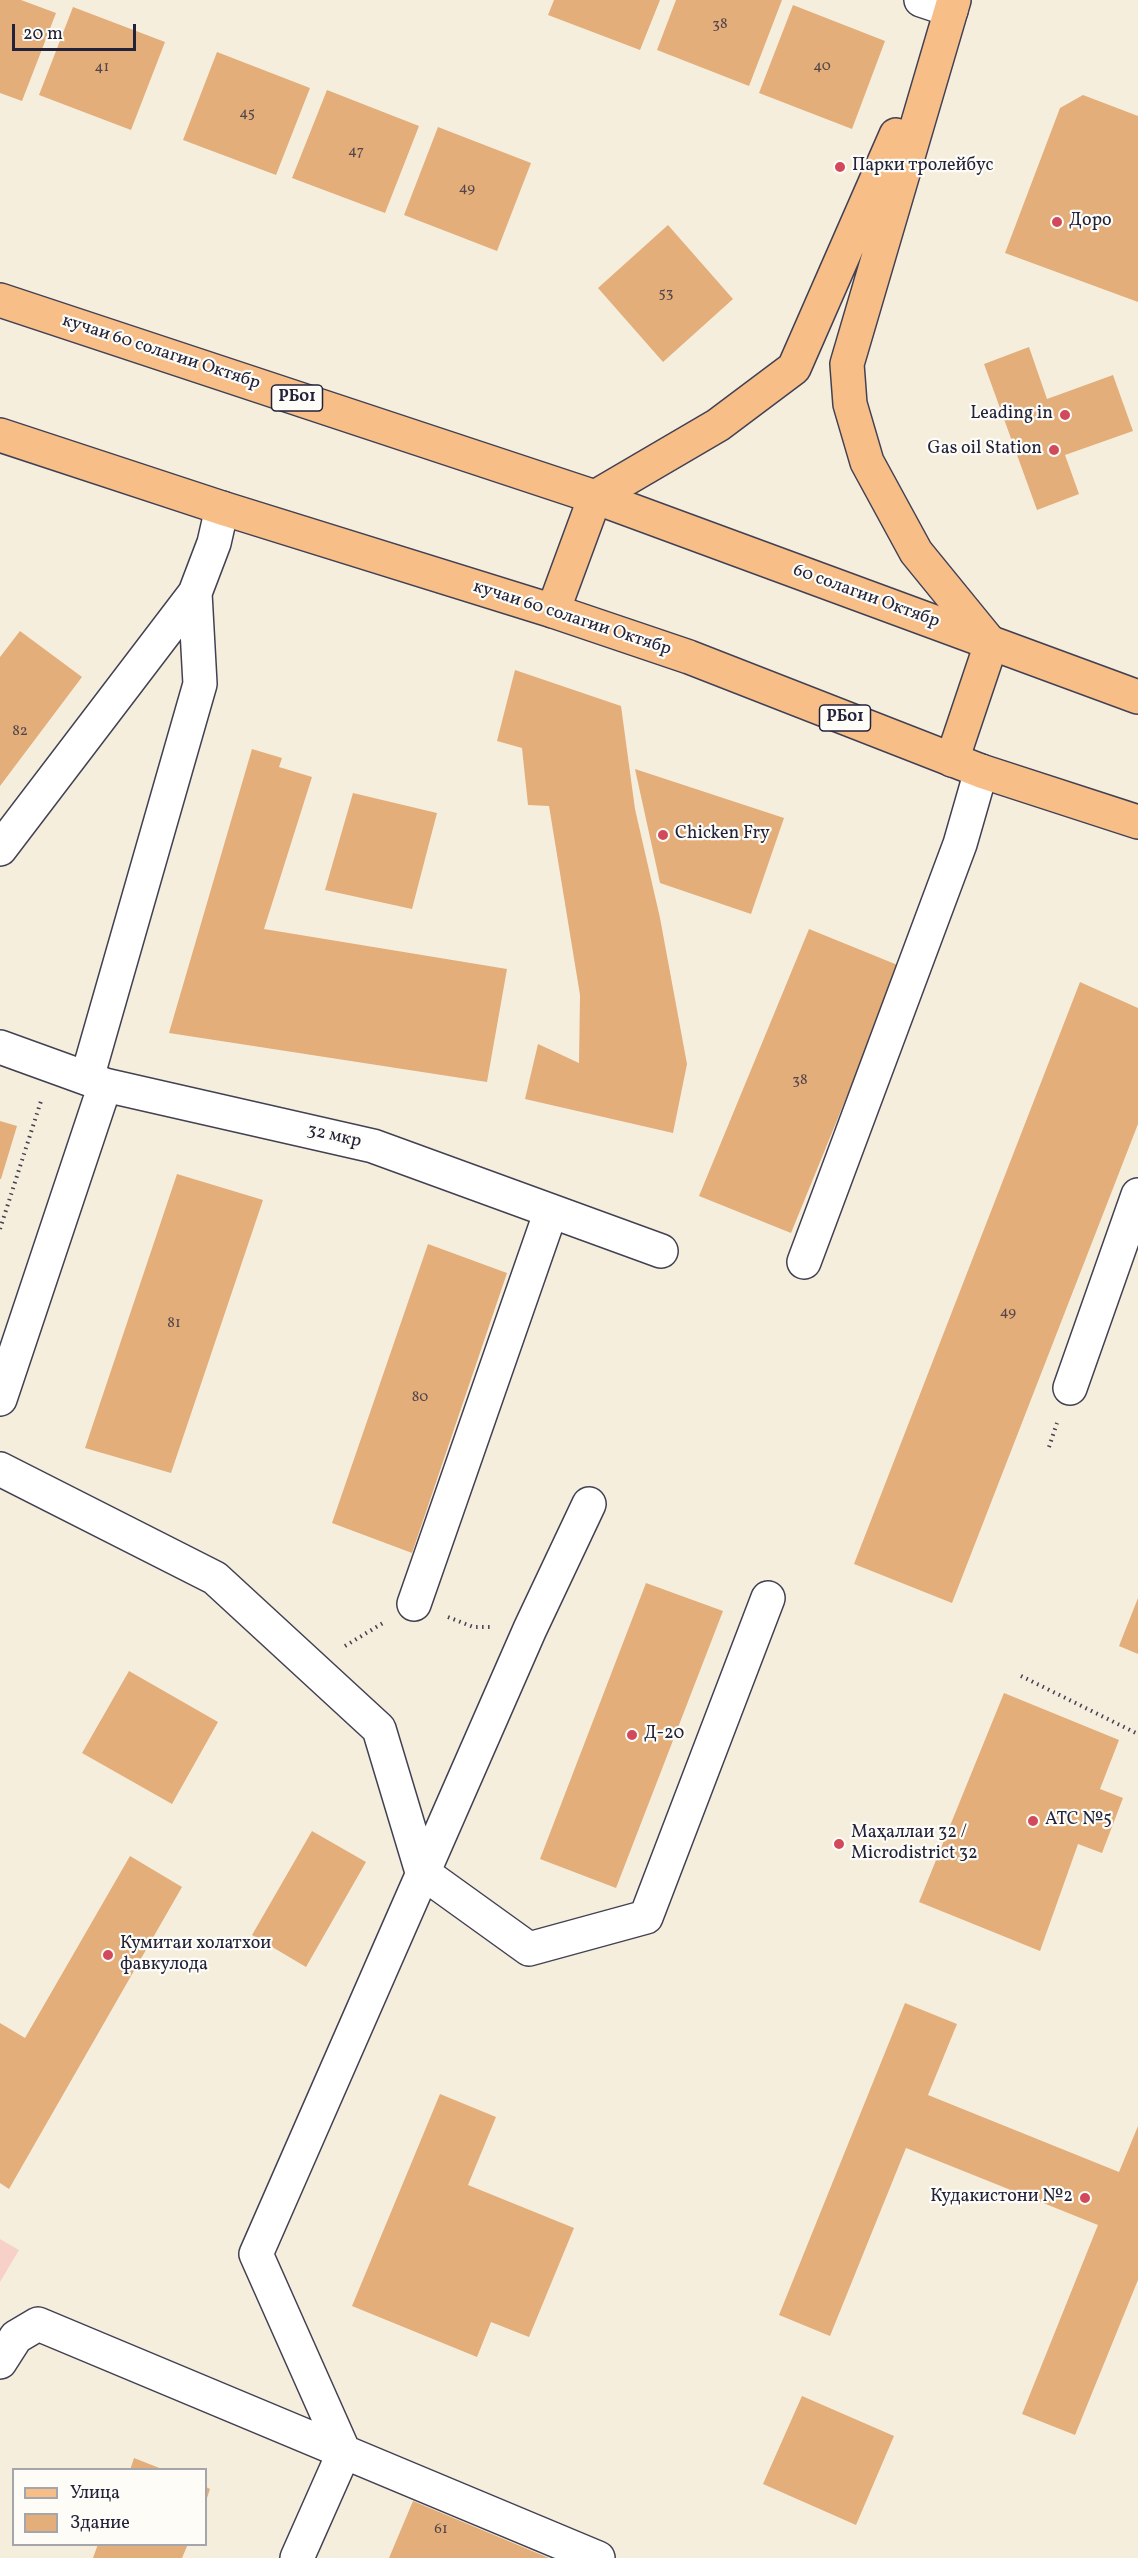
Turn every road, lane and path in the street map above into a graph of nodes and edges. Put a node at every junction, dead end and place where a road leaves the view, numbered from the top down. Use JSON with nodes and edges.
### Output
{"nodes":[{"id":1,"x":942,"y":3,"type":"edge"},
{"id":2,"x":0,"y":300,"type":"edge"},
{"id":3,"x":0,"y":435,"type":"edge"},
{"id":4,"x":595,"y":496,"type":"junction"},
{"id":5,"x":222,"y":508,"type":"junction"},
{"id":6,"x":195,"y":593,"type":"junction"},
{"id":7,"x":553,"y":611,"type":"junction"},
{"id":8,"x":991,"y":644,"type":"junction"},
{"id":9,"x":1138,"y":697,"type":"edge"},
{"id":10,"x":966,"y":766,"type":"junction"},
{"id":11,"x":1138,"y":822,"type":"edge"},
{"id":12,"x":0,"y":849,"type":"edge"},
{"id":13,"x":0,"y":1047,"type":"edge"},
{"id":14,"x":52,"y":1066,"type":"junction"},
{"id":15,"x":96,"y":1082,"type":"junction"},
{"id":16,"x":1138,"y":1196,"type":"edge"},
{"id":17,"x":551,"y":1211,"type":"junction"},
{"id":18,"x":0,"y":1229,"type":"edge"},
{"id":19,"x":661,"y":1251,"type":"dead end"},
{"id":20,"x":804,"y":1262,"type":"dead end"},
{"id":21,"x":1070,"y":1389,"type":"dead end"},
{"id":22,"x":0,"y":1399,"type":"edge"},
{"id":23,"x":0,"y":1469,"type":"edge"},
{"id":24,"x":590,"y":1504,"type":"dead end"},
{"id":25,"x":768,"y":1598,"type":"dead end"},
{"id":26,"x":414,"y":1604,"type":"joint"},
{"id":27,"x":311,"y":1666,"type":"junction"},
{"id":28,"x":1021,"y":1676,"type":"dead end"},
{"id":29,"x":1138,"y":1734,"type":"edge"},
{"id":30,"x":422,"y":1872,"type":"junction"},
{"id":31,"x":0,"y":2362,"type":"edge"},
{"id":32,"x":344,"y":2452,"type":"junction"},
{"id":33,"x":297,"y":2558,"type":"edge"},
{"id":34,"x":598,"y":2558,"type":"edge"}],
"edges":[{"from":1,"to":4,"type":"main road"},
{"from":1,"to":8,"type":"main road"},
{"from":2,"to":4,"type":"main road","name":"кучаи 60 солагии Октябр","number":"РБ01"},
{"from":3,"to":5,"type":"main road","name":"кучаи 60 солагии Октябр","number":"РБ01"},
{"from":4,"to":7,"type":"main road"},
{"from":4,"to":8,"type":"main road","name":"60 солагии Октябр","number":"РБ01"},
{"from":5,"to":6,"type":"street"},
{"from":5,"to":7,"type":"main road","name":"кучаи 60 солагии Октябр","number":"РБ01"},
{"from":6,"to":12,"type":"street"},
{"from":6,"to":15,"type":"street"},
{"from":7,"to":10,"type":"main road","name":"кучаи 60 солагии Октябр","number":"РБ01"},
{"from":8,"to":9,"type":"main road","name":"60 солагии Октябр","number":"РБ01"},
{"from":8,"to":10,"type":"main road"},
{"from":10,"to":11,"type":"main road","name":"кучаи 60 солагии Октябр","number":"РБ01"},
{"from":10,"to":20,"type":"street"},
{"from":13,"to":14,"type":"street","name":"32 мкр"},
{"from":14,"to":15,"type":"street","name":"32 мкр"},
{"from":14,"to":18,"type":"path"},
{"from":15,"to":17,"type":"street","name":"32 мкр"},
{"from":15,"to":22,"type":"street"},
{"from":16,"to":21,"type":"street"},
{"from":17,"to":19,"type":"street","name":"32 мкр"},
{"from":17,"to":26,"type":"street"},
{"from":23,"to":27,"type":"street"},
{"from":24,"to":30,"type":"street"},
{"from":25,"to":30,"type":"street"},
{"from":26,"to":27,"type":"path"},
{"from":27,"to":30,"type":"street"},
{"from":28,"to":29,"type":"path"},
{"from":30,"to":32,"type":"street"},
{"from":31,"to":32,"type":"street"},
{"from":32,"to":33,"type":"street"},
{"from":32,"to":34,"type":"street"}]}
